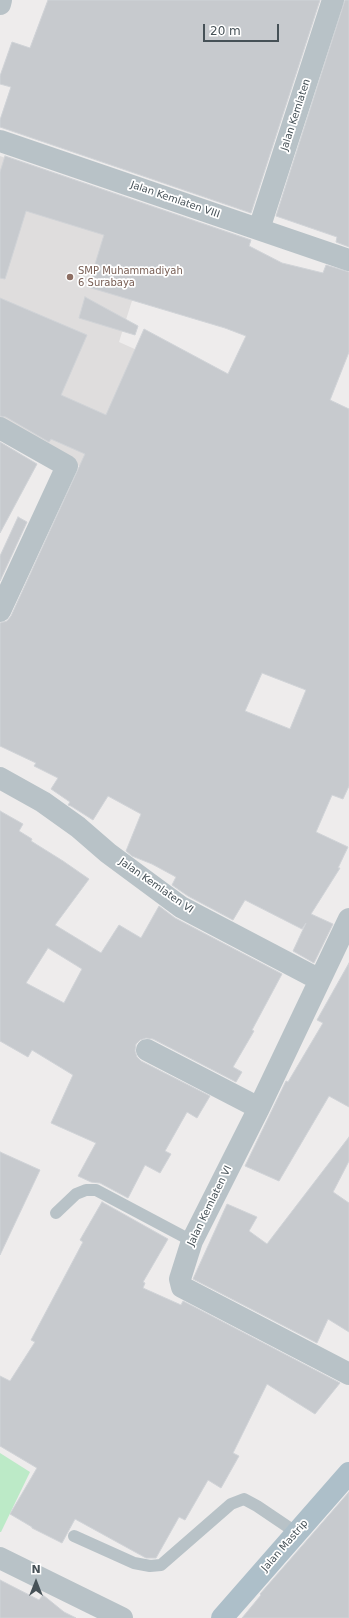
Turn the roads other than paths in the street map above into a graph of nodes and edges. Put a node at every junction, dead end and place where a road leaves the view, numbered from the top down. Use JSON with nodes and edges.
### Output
{"nodes":[{"id":1,"x":1,"y":0,"type":"edge"},
{"id":2,"x":333,"y":0,"type":"edge"},
{"id":3,"x":0,"y":4,"type":"edge"},
{"id":4,"x":0,"y":141,"type":"edge"},
{"id":5,"x":259,"y":229,"type":"junction"},
{"id":6,"x":349,"y":260,"type":"edge"},
{"id":7,"x":0,"y":428,"type":"edge"},
{"id":8,"x":0,"y":611,"type":"edge"},
{"id":9,"x":0,"y":778,"type":"edge"},
{"id":10,"x":349,"y":919,"type":"edge"},
{"id":11,"x":320,"y":980,"type":"junction"},
{"id":12,"x":147,"y":1050,"type":"dead end"},
{"id":13,"x":259,"y":1108,"type":"junction"},
{"id":14,"x":56,"y":1214,"type":"dead end"},
{"id":15,"x":192,"y":1241,"type":"junction"},
{"id":16,"x":349,"y":1374,"type":"edge"},
{"id":17,"x":349,"y":1473,"type":"edge"},
{"id":18,"x":297,"y":1532,"type":"junction"},
{"id":19,"x":74,"y":1536,"type":"dead end"},
{"id":20,"x":0,"y":1558,"type":"edge"},
{"id":21,"x":122,"y":1618,"type":"edge"},
{"id":22,"x":222,"y":1618,"type":"edge"}],
"edges":[{"from":1,"to":3,"type":"street"},
{"from":2,"to":5,"type":"street","name":"Jalan Kemlaten"},
{"from":4,"to":5,"type":"street","name":"Jalan Kemlaten VIII"},
{"from":5,"to":6,"type":"street","name":"Jalan Kemlaten VIII"},
{"from":7,"to":8,"type":"street"},
{"from":9,"to":11,"type":"street","name":"Jalan Kemlaten VI"},
{"from":10,"to":11,"type":"street","name":"Jalan Kemlaten VI"},
{"from":11,"to":13,"type":"street","name":"Jalan Kemlaten VI"},
{"from":12,"to":13,"type":"street"},
{"from":13,"to":15,"type":"street","name":"Jalan Kemlaten VI"},
{"from":14,"to":15,"type":"lane"},
{"from":15,"to":16,"type":"street","name":"Jalan Kemlaten VI"},
{"from":17,"to":18,"type":"main road","name":"Jalan Mastrip"},
{"from":18,"to":19,"type":"lane"},
{"from":18,"to":22,"type":"main road","name":"Jalan Mastrip"},
{"from":20,"to":21,"type":"street"}]}
